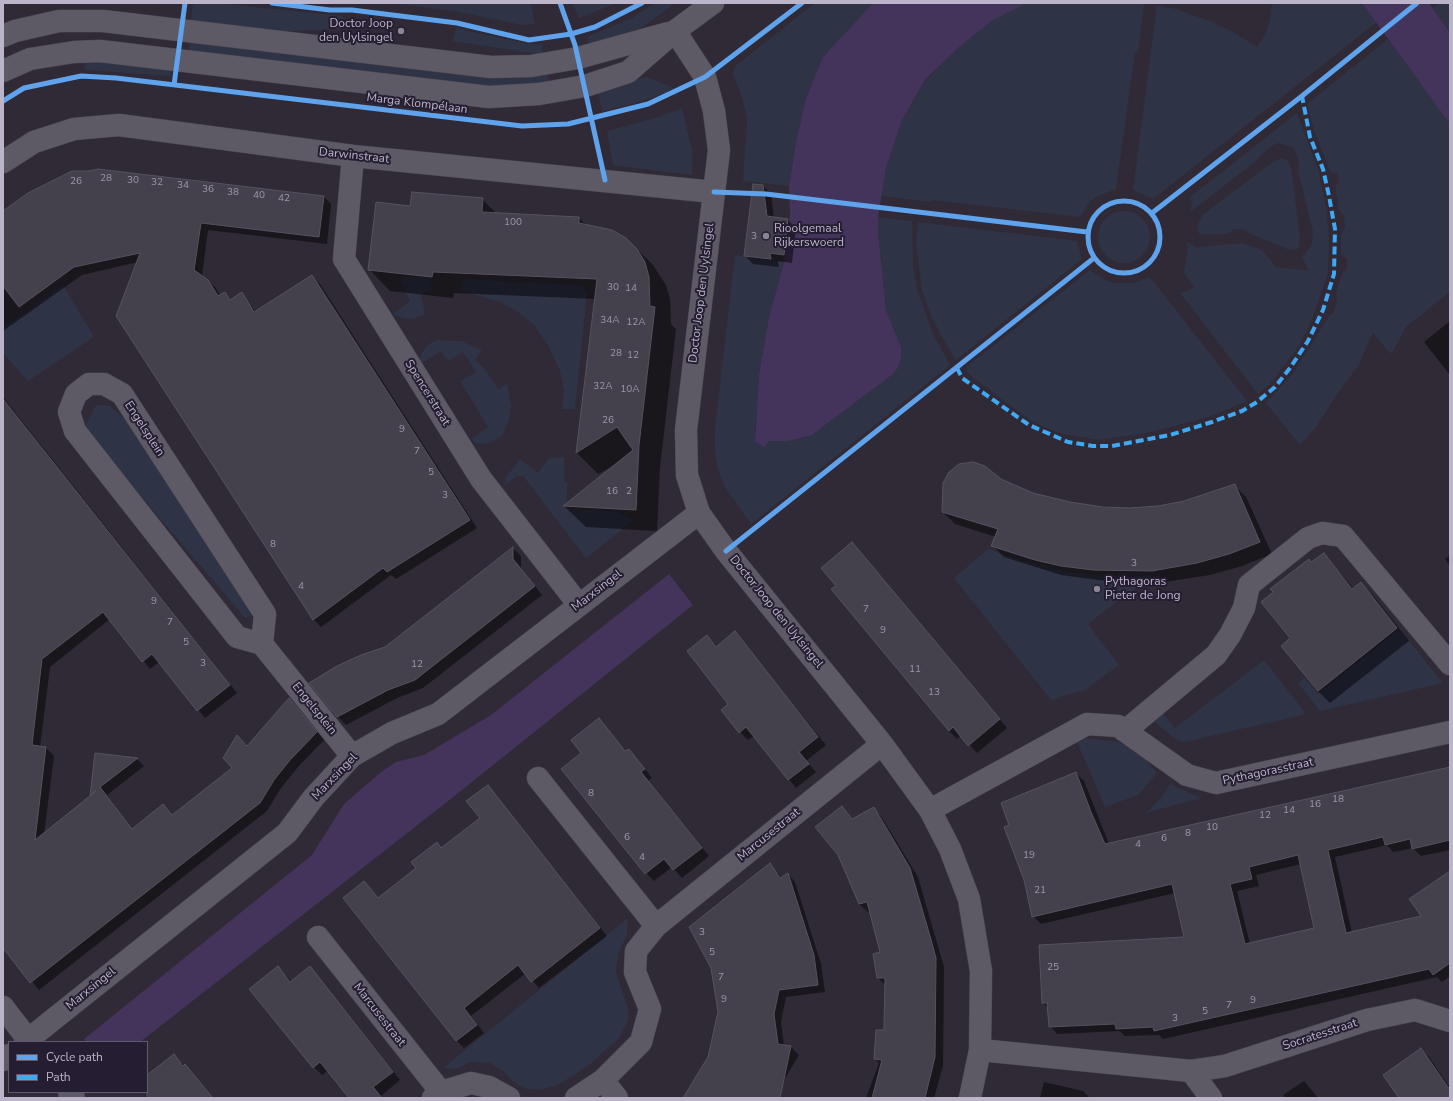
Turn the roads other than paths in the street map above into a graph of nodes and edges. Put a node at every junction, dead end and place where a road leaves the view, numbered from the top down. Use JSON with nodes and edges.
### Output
{"nodes":[{"id":1,"x":713,"y":3,"type":"edge"},
{"id":2,"x":104,"y":12,"type":"edge"},
{"id":3,"x":675,"y":31,"type":"junction"},
{"id":4,"x":3,"y":36,"type":"edge"},
{"id":5,"x":100,"y":51,"type":"junction"},
{"id":6,"x":3,"y":71,"type":"edge"},
{"id":7,"x":353,"y":156,"type":"junction"},
{"id":8,"x":3,"y":162,"type":"edge"},
{"id":9,"x":714,"y":192,"type":"junction"},
{"id":10,"x":699,"y":513,"type":"junction"},
{"id":11,"x":579,"y":605,"type":"junction"},
{"id":12,"x":262,"y":644,"type":"junction"},
{"id":13,"x":1450,"y":664,"type":"edge"},
{"id":14,"x":1125,"y":731,"type":"junction"},
{"id":15,"x":1450,"y":732,"type":"edge"},
{"id":16,"x":882,"y":744,"type":"junction"},
{"id":17,"x":352,"y":756,"type":"junction"},
{"id":18,"x":538,"y":778,"type":"dead end"},
{"id":19,"x":930,"y":810,"type":"junction"},
{"id":20,"x":656,"y":926,"type":"junction"},
{"id":21,"x":318,"y":937,"type":"dead end"},
{"id":22,"x":3,"y":1007,"type":"edge"},
{"id":23,"x":1450,"y":1022,"type":"edge"},
{"id":24,"x":28,"y":1041,"type":"edge"},
{"id":25,"x":980,"y":1050,"type":"junction"},
{"id":26,"x":1191,"y":1071,"type":"junction"},
{"id":27,"x":602,"y":1080,"type":"junction"},
{"id":28,"x":437,"y":1095,"type":"edge"},
{"id":29,"x":509,"y":1098,"type":"edge"},
{"id":30,"x":576,"y":1098,"type":"edge"},
{"id":31,"x":617,"y":1098,"type":"edge"},
{"id":32,"x":970,"y":1098,"type":"edge"},
{"id":33,"x":1211,"y":1098,"type":"edge"}],
"edges":[{"from":1,"to":3,"type":"street","name":"Marga Klompélaan"},
{"from":2,"to":3,"type":"street","name":"Marga Klompélaan"},
{"from":2,"to":4,"type":"street","name":"Marga Klompélaan"},
{"from":2,"to":5,"type":"street"},
{"from":3,"to":5,"type":"street","name":"Marga Klompélaan"},
{"from":3,"to":9,"type":"street","name":"Doctor Joop den Uylsingel"},
{"from":5,"to":6,"type":"street","name":"Marga Klompélaan"},
{"from":7,"to":8,"type":"street","name":"Darwinstraat"},
{"from":7,"to":9,"type":"street","name":"Darwinstraat"},
{"from":7,"to":11,"type":"street","name":"Spencerstraat"},
{"from":9,"to":10,"type":"street","name":"Doctor Joop den Uylsingel"},
{"from":10,"to":11,"type":"street","name":"Marxsingel"},
{"from":10,"to":16,"type":"street","name":"Doctor Joop den Uylsingel"},
{"from":11,"to":17,"type":"street","name":"Marxsingel"},
{"from":12,"to":12,"type":"street","name":"Engelsplein"},
{"from":12,"to":17,"type":"street","name":"Engelsplein"},
{"from":13,"to":14,"type":"street"},
{"from":14,"to":15,"type":"street","name":"Pythagorasstraat"},
{"from":14,"to":19,"type":"street","name":"Pythagorasstraat"},
{"from":16,"to":19,"type":"street","name":"Doctor Joop den Uylsingel"},
{"from":16,"to":20,"type":"street","name":"Marcusestraat"},
{"from":17,"to":24,"type":"street","name":"Marxsingel"},
{"from":18,"to":20,"type":"street"},
{"from":19,"to":25,"type":"street","name":"Doctor Joop den Uylsingel"},
{"from":20,"to":27,"type":"street","name":"Marcusestraat"},
{"from":21,"to":28,"type":"street","name":"Marcusestraat"},
{"from":22,"to":24,"type":"street"},
{"from":23,"to":26,"type":"street","name":"Socratesstraat"},
{"from":25,"to":26,"type":"street","name":"Socratesstraat"},
{"from":25,"to":32,"type":"street","name":"Doctor Joop den Uylsingel"},
{"from":26,"to":33,"type":"street"},
{"from":27,"to":30,"type":"street","name":"Marcusestraat"},
{"from":27,"to":31,"type":"street"},
{"from":28,"to":29,"type":"street","name":"Marcusestraat"}]}
